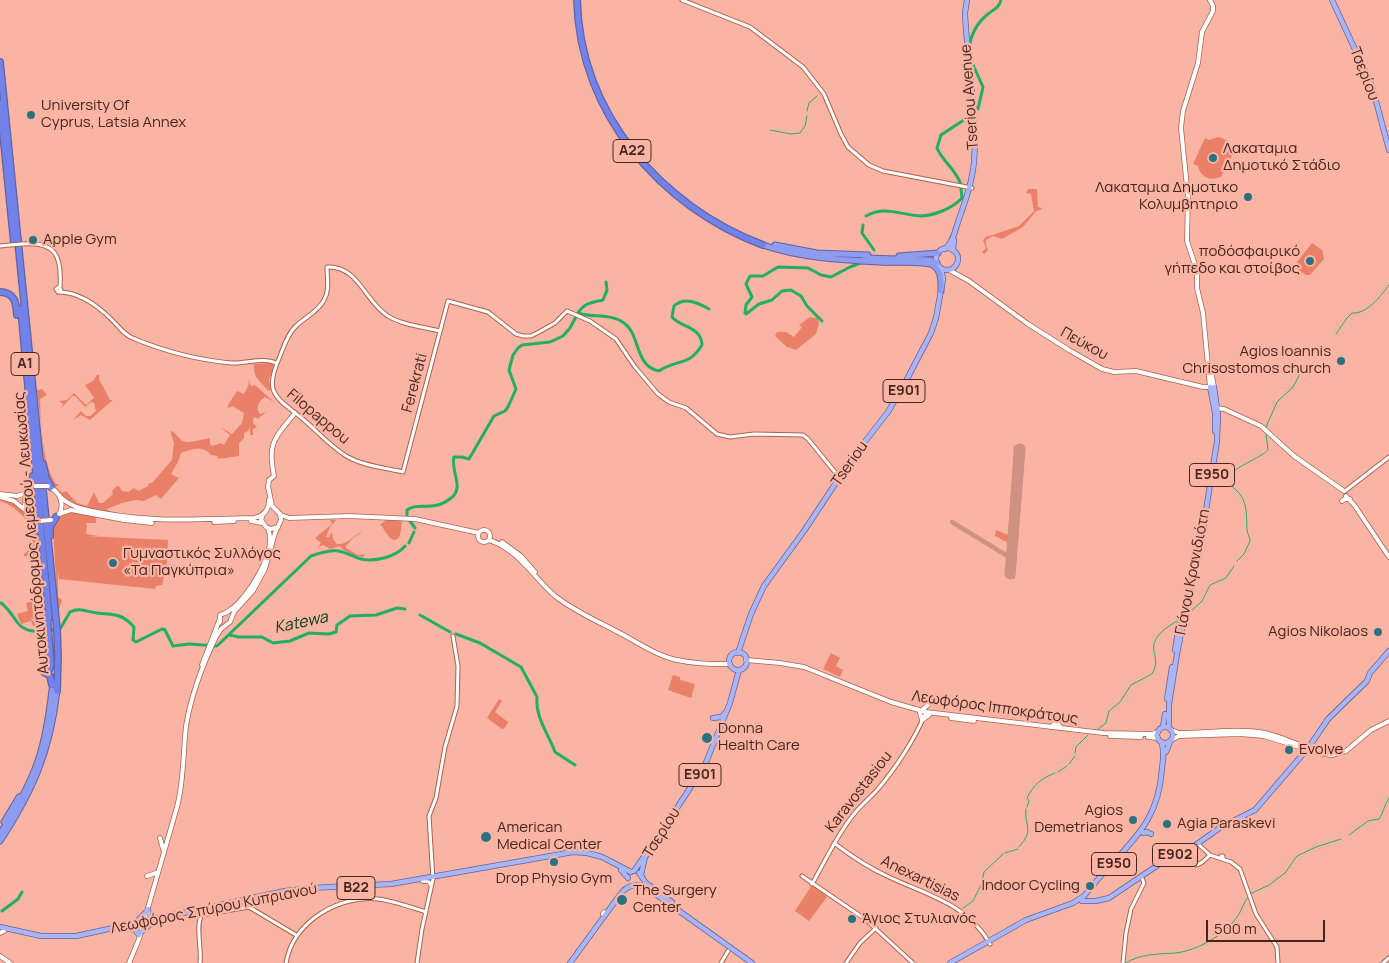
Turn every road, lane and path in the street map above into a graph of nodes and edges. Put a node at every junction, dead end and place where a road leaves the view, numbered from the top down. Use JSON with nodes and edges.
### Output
{"nodes":[{"id":1,"x":578,"y":0,"type":"edge"},
{"id":2,"x":682,"y":0,"type":"edge"},
{"id":3,"x":967,"y":0,"type":"edge"},
{"id":4,"x":1210,"y":0,"type":"edge"},
{"id":5,"x":1332,"y":0,"type":"edge"},
{"id":6,"x":0,"y":62,"type":"edge"},
{"id":7,"x":0,"y":103,"type":"edge"},
{"id":8,"x":974,"y":125,"type":"junction"},
{"id":9,"x":7,"y":149,"type":"junction"},
{"id":10,"x":1389,"y":150,"type":"edge"},
{"id":11,"x":971,"y":187,"type":"junction"},
{"id":12,"x":763,"y":243,"type":"junction"},
{"id":13,"x":0,"y":246,"type":"edge"},
{"id":14,"x":945,"y":249,"type":"junction"},
{"id":15,"x":953,"y":250,"type":"junction"},
{"id":16,"x":938,"y":253,"type":"junction"},
{"id":17,"x":939,"y":266,"type":"junction"},
{"id":18,"x":956,"y":266,"type":"junction"},
{"id":19,"x":949,"y":270,"type":"junction"},
{"id":20,"x":959,"y":277,"type":"junction"},
{"id":21,"x":941,"y":291,"type":"junction"},
{"id":22,"x":0,"y":292,"type":"edge"},
{"id":23,"x":19,"y":292,"type":"junction"},
{"id":24,"x":26,"y":323,"type":"junction"},
{"id":25,"x":440,"y":331,"type":"junction"},
{"id":26,"x":276,"y":363,"type":"junction"},
{"id":27,"x":27,"y":384,"type":"junction"},
{"id":28,"x":1211,"y":385,"type":"junction"},
{"id":29,"x":1203,"y":387,"type":"junction"},
{"id":30,"x":26,"y":394,"type":"junction"},
{"id":31,"x":1211,"y":394,"type":"junction"},
{"id":32,"x":1216,"y":408,"type":"junction"},
{"id":33,"x":1230,"y":412,"type":"junction"},
{"id":34,"x":295,"y":413,"type":"junction"},
{"id":35,"x":1218,"y":415,"type":"junction"},
{"id":36,"x":28,"y":436,"type":"junction"},
{"id":37,"x":1389,"y":457,"type":"edge"},
{"id":38,"x":403,"y":472,"type":"joint"},
{"id":39,"x":840,"y":478,"type":"junction"},
{"id":40,"x":268,"y":486,"type":"junction"},
{"id":41,"x":50,"y":487,"type":"junction"},
{"id":42,"x":29,"y":491,"type":"junction"},
{"id":43,"x":1346,"y":493,"type":"junction"},
{"id":44,"x":58,"y":494,"type":"junction"},
{"id":45,"x":0,"y":495,"type":"edge"},
{"id":46,"x":1342,"y":501,"type":"dead end"},
{"id":47,"x":27,"y":511,"type":"junction"},
{"id":48,"x":265,"y":512,"type":"junction"},
{"id":49,"x":279,"y":513,"type":"junction"},
{"id":50,"x":55,"y":517,"type":"junction"},
{"id":51,"x":32,"y":518,"type":"junction"},
{"id":52,"x":289,"y":519,"type":"junction"},
{"id":53,"x":262,"y":523,"type":"junction"},
{"id":54,"x":279,"y":525,"type":"junction"},
{"id":55,"x":268,"y":529,"type":"junction"},
{"id":56,"x":479,"y":535,"type":"junction"},
{"id":57,"x":490,"y":539,"type":"junction"},
{"id":58,"x":1207,"y":549,"type":"dead end"},
{"id":59,"x":1199,"y":552,"type":"junction"},
{"id":60,"x":1389,"y":557,"type":"edge"},
{"id":61,"x":226,"y":613,"type":"junction"},
{"id":62,"x":231,"y":618,"type":"junction"},
{"id":63,"x":52,"y":619,"type":"junction"},
{"id":64,"x":219,"y":621,"type":"junction"},
{"id":65,"x":226,"y":625,"type":"junction"},
{"id":66,"x":53,"y":631,"type":"junction"},
{"id":67,"x":453,"y":636,"type":"dead end"},
{"id":68,"x":210,"y":646,"type":"junction"},
{"id":69,"x":1389,"y":651,"type":"edge"},
{"id":70,"x":740,"y":653,"type":"junction"},
{"id":71,"x":729,"y":662,"type":"junction"},
{"id":72,"x":746,"y":662,"type":"junction"},
{"id":73,"x":737,"y":671,"type":"junction"},
{"id":74,"x":54,"y":689,"type":"junction"},
{"id":75,"x":725,"y":712,"type":"junction"},
{"id":76,"x":925,"y":714,"type":"junction"},
{"id":77,"x":922,"y":720,"type":"junction"},
{"id":78,"x":1389,"y":720,"type":"edge"},
{"id":79,"x":1050,"y":727,"type":"junction"},
{"id":80,"x":1162,"y":727,"type":"junction"},
{"id":81,"x":719,"y":728,"type":"junction"},
{"id":82,"x":1062,"y":728,"type":"junction"},
{"id":83,"x":1170,"y":729,"type":"junction"},
{"id":84,"x":1158,"y":732,"type":"junction"},
{"id":85,"x":43,"y":740,"type":"junction"},
{"id":86,"x":1160,"y":740,"type":"junction"},
{"id":87,"x":1170,"y":741,"type":"junction"},
{"id":88,"x":1313,"y":742,"type":"junction"},
{"id":89,"x":1300,"y":747,"type":"junction"},
{"id":90,"x":1308,"y":748,"type":"junction"},
{"id":91,"x":1314,"y":749,"type":"junction"},
{"id":92,"x":1302,"y":756,"type":"junction"},
{"id":93,"x":34,"y":784,"type":"junction"},
{"id":94,"x":27,"y":787,"type":"junction"},
{"id":95,"x":5,"y":820,"type":"junction"},
{"id":96,"x":1139,"y":821,"type":"dead end"},
{"id":97,"x":1148,"y":821,"type":"junction"},
{"id":98,"x":0,"y":829,"type":"edge"},
{"id":99,"x":168,"y":833,"type":"junction"},
{"id":100,"x":1143,"y":833,"type":"junction"},
{"id":101,"x":0,"y":834,"type":"edge"},
{"id":102,"x":1150,"y":834,"type":"dead end"},
{"id":103,"x":0,"y":842,"type":"edge"},
{"id":104,"x":834,"y":843,"type":"junction"},
{"id":105,"x":1198,"y":844,"type":"junction"},
{"id":106,"x":0,"y":847,"type":"edge"},
{"id":107,"x":163,"y":850,"type":"junction"},
{"id":108,"x":1182,"y":853,"type":"junction"},
{"id":109,"x":1210,"y":854,"type":"junction"},
{"id":110,"x":156,"y":872,"type":"junction"},
{"id":111,"x":633,"y":872,"type":"junction"},
{"id":112,"x":147,"y":876,"type":"dead end"},
{"id":113,"x":642,"y":876,"type":"junction"},
{"id":114,"x":802,"y":876,"type":"dead end"},
{"id":115,"x":1142,"y":876,"type":"junction"},
{"id":116,"x":435,"y":878,"type":"junction"},
{"id":117,"x":628,"y":879,"type":"junction"},
{"id":118,"x":423,"y":881,"type":"junction"},
{"id":119,"x":812,"y":884,"type":"junction"},
{"id":120,"x":636,"y":885,"type":"junction"},
{"id":121,"x":432,"y":890,"type":"junction"},
{"id":122,"x":1084,"y":898,"type":"junction"},
{"id":123,"x":146,"y":911,"type":"junction"},
{"id":124,"x":198,"y":911,"type":"junction"},
{"id":125,"x":426,"y":912,"type":"junction"},
{"id":126,"x":155,"y":921,"type":"junction"},
{"id":127,"x":142,"y":924,"type":"junction"},
{"id":128,"x":597,"y":925,"type":"junction"},
{"id":129,"x":131,"y":926,"type":"junction"},
{"id":130,"x":876,"y":928,"type":"junction"},
{"id":131,"x":1,"y":930,"type":"edge"},
{"id":132,"x":139,"y":934,"type":"junction"},
{"id":133,"x":296,"y":935,"type":"junction"},
{"id":134,"x":990,"y":942,"type":"junction"},
{"id":135,"x":728,"y":944,"type":"junction"},
{"id":136,"x":734,"y":949,"type":"junction"},
{"id":137,"x":728,"y":951,"type":"junction"},
{"id":138,"x":0,"y":956,"type":"edge"},
{"id":139,"x":1389,"y":958,"type":"edge"},
{"id":140,"x":10,"y":963,"type":"edge"},
{"id":141,"x":130,"y":963,"type":"edge"},
{"id":142,"x":200,"y":963,"type":"edge"},
{"id":143,"x":286,"y":963,"type":"edge"},
{"id":144,"x":417,"y":963,"type":"edge"},
{"id":145,"x":570,"y":963,"type":"edge"},
{"id":146,"x":721,"y":963,"type":"edge"},
{"id":147,"x":752,"y":963,"type":"edge"},
{"id":148,"x":756,"y":963,"type":"edge"},
{"id":149,"x":846,"y":963,"type":"edge"},
{"id":150,"x":913,"y":963,"type":"edge"},
{"id":151,"x":950,"y":963,"type":"edge"},
{"id":152,"x":956,"y":963,"type":"edge"},
{"id":153,"x":1123,"y":963,"type":"edge"},
{"id":154,"x":1278,"y":963,"type":"edge"},
{"id":155,"x":1383,"y":963,"type":"edge"}],
"edges":[{"from":1,"to":12,"type":"highway","number":"A22"},
{"from":2,"to":11,"type":"street"},
{"from":3,"to":8,"type":"main road","name":"Tseriou Avenue"},
{"from":4,"to":28,"type":"main road"},
{"from":5,"to":10,"type":"main road","name":"Τσερίου"},
{"from":6,"to":9,"type":"highway","name":"Αυτοκινητόδρομος Λεμεσού - Λευκωσίας","number":"A1"},
{"from":7,"to":9,"type":"highway","number":"A1"},
{"from":8,"to":11,"type":"main road","name":"Tseriou Avenue"},
{"from":8,"to":11,"type":"main road","name":"Tseriou Avenue"},
{"from":9,"to":23,"type":"highway","number":"A1"},
{"from":9,"to":24,"type":"highway","name":"Αυτοκινητόδρομος Λεμεσού - Λευκωσίας","number":"A1"},
{"from":11,"to":14,"type":"main road","name":"Tseriou Avenue"},
{"from":11,"to":15,"type":"main road","name":"Tseriou Avenue"},
{"from":12,"to":16,"type":"highway","number":"A22"},
{"from":12,"to":17,"type":"highway","number":"A22"},
{"from":12,"to":21,"type":"highway"},
{"from":13,"to":26,"type":"street","bridge":true},
{"from":14,"to":15,"type":"main road"},
{"from":14,"to":16,"type":"main road"},
{"from":15,"to":18,"type":"main road"},
{"from":16,"to":17,"type":"main road"},
{"from":17,"to":19,"type":"main road"},
{"from":17,"to":21,"type":"main road","name":"Tseriou","number":"E901"},
{"from":18,"to":19,"type":"main road"},
{"from":18,"to":20,"type":"main road"},
{"from":19,"to":20,"type":"main road","name":"Πεύκου"},
{"from":19,"to":39,"type":"main road","name":"Tseriou","number":"E901"},
{"from":20,"to":29,"type":"main road","name":"Πεύκου"},
{"from":21,"to":39,"type":"main road","name":"Tseriou","number":"E901"},
{"from":22,"to":36,"type":"highway"},
{"from":23,"to":27,"type":"highway","number":"A1"},
{"from":23,"to":30,"type":"highway"},
{"from":24,"to":41,"type":"highway"},
{"from":24,"to":63,"type":"highway","name":"Αυτοκινητόδρομος Λεμεσού - Λευκωσίας","number":"A1"},
{"from":25,"to":26,"type":"street","name":"Filopappou"},
{"from":25,"to":38,"type":"street","name":"Ferekrati"},
{"from":25,"to":39,"type":"street","name":"Ferekrati"},
{"from":26,"to":34,"type":"street","name":"Filopappou"},
{"from":27,"to":30,"type":"highway"},
{"from":27,"to":63,"type":"highway","number":"A1"},
{"from":28,"to":29,"type":"main road","name":"Πεύκου"},
{"from":28,"to":31,"type":"main road","name":"Γιάνου Κρανιδιότη"},
{"from":28,"to":32,"type":"main road","name":"Γιάνου Κρανιδιότη"},
{"from":29,"to":31,"type":"main road"},
{"from":30,"to":36,"type":"highway"},
{"from":31,"to":32,"type":"main road","name":"Γιάνου Κρανιδιότη"},
{"from":32,"to":33,"type":"main road"},
{"from":32,"to":35,"type":"main road","name":"Γιάνου Κρανιδιότη","number":"E950"},
{"from":32,"to":80,"type":"main road","name":"Γιάνου Κρανιδιότη","number":"E950"},
{"from":33,"to":35,"type":"main road"},
{"from":33,"to":43,"type":"main road"},
{"from":34,"to":38,"type":"street","name":"Filopappou"},
{"from":34,"to":40,"type":"main road"},
{"from":35,"to":59,"type":"main road","name":"Γιάνου Κρανιδιότη","number":"E950"},
{"from":36,"to":42,"type":"highway"},
{"from":37,"to":43,"type":"street"},
{"from":39,"to":70,"type":"main road","name":"Tseriou","number":"E901"},
{"from":40,"to":48,"type":"main road"},
{"from":40,"to":49,"type":"main road"},
{"from":41,"to":42,"type":"main road","bridge":true},
{"from":41,"to":44,"type":"main road"},
{"from":42,"to":45,"type":"main road"},
{"from":42,"to":47,"type":"main road"},
{"from":43,"to":46,"type":"main road"},
{"from":43,"to":60,"type":"main road"},
{"from":44,"to":48,"type":"main road"},
{"from":44,"to":50,"type":"main road"},
{"from":45,"to":47,"type":"main road"},
{"from":47,"to":51,"type":"main road"},
{"from":48,"to":49,"type":"main road"},
{"from":48,"to":53,"type":"main road"},
{"from":49,"to":52,"type":"main road"},
{"from":49,"to":54,"type":"main road"},
{"from":50,"to":51,"type":"main road","bridge":true},
{"from":50,"to":53,"type":"main road"},
{"from":50,"to":63,"type":"highway"},
{"from":51,"to":63,"type":"highway"},
{"from":52,"to":54,"type":"main road"},
{"from":52,"to":56,"type":"main road"},
{"from":53,"to":55,"type":"main road"},
{"from":54,"to":55,"type":"main road"},
{"from":54,"to":62,"type":"main road"},
{"from":55,"to":61,"type":"main road"},
{"from":56,"to":57,"type":"main road"},
{"from":56,"to":57,"type":"main road"},
{"from":57,"to":71,"type":"main road"},
{"from":58,"to":59,"type":"main road"},
{"from":59,"to":83,"type":"main road","name":"Γιάνου Κρανιδιότη","number":"E950"},
{"from":61,"to":62,"type":"main road"},
{"from":61,"to":64,"type":"main road"},
{"from":62,"to":65,"type":"main road"},
{"from":63,"to":66,"type":"highway"},
{"from":63,"to":66,"type":"highway","name":"Αυτοκινητόδρομος Λεμεσού - Λευκωσίας","number":"A1"},
{"from":64,"to":65,"type":"main road"},
{"from":64,"to":68,"type":"main road"},
{"from":65,"to":68,"type":"main road"},
{"from":66,"to":74,"type":"highway","name":"Αυτοκινητόδρομος Λεμεσού - Λευκωσίας","number":"A1"},
{"from":66,"to":74,"type":"highway"},
{"from":67,"to":116,"type":"street"},
{"from":68,"to":99,"type":"main road"},
{"from":68,"to":123,"type":"main road"},
{"from":69,"to":88,"type":"main road","number":"E902"},
{"from":70,"to":71,"type":"main road"},
{"from":70,"to":72,"type":"main road"},
{"from":71,"to":73,"type":"main road"},
{"from":72,"to":73,"type":"main road"},
{"from":72,"to":76,"type":"main road","name":"Λεωφόρος Ιπποκράτους"},
{"from":72,"to":76,"type":"main road","name":"Λεωφόρος Ιπποκράτους"},
{"from":73,"to":75,"type":"main road","number":"E901"},
{"from":73,"to":113,"type":"main road","name":"Τσερίου","number":"E901"},
{"from":74,"to":85,"type":"highway","number":"A1"},
{"from":74,"to":93,"type":"highway","name":"Αυτοκινητόδρομος Λεμεσού - Λευκωσίας","number":"A1"},
{"from":75,"to":81,"type":"main road","name":"Τσερίου","number":"E901"},
{"from":75,"to":81,"type":"main road"},
{"from":76,"to":77,"type":"main road"},
{"from":76,"to":77,"type":"main road"},
{"from":76,"to":79,"type":"main road","name":"Λεωφόρος Ιπποκράτους"},
{"from":76,"to":86,"type":"main road","name":"Λεωφόρος Ιπποκράτους"},
{"from":77,"to":104,"type":"street","name":"Karavostasiou"},
{"from":78,"to":90,"type":"main road"},
{"from":78,"to":91,"type":"main road"},
{"from":79,"to":82,"type":"main road","name":"Λεωφόρος Ιπποκράτους"},
{"from":79,"to":82,"type":"main road"},
{"from":80,"to":83,"type":"main road"},
{"from":80,"to":84,"type":"main road"},
{"from":81,"to":111,"type":"main road","name":"Τσερίου","number":"E901"},
{"from":82,"to":84,"type":"main road","name":"Λεωφόρος Ιπποκράτους"},
{"from":83,"to":87,"type":"main road"},
{"from":83,"to":90,"type":"main road"},
{"from":84,"to":86,"type":"main road"},
{"from":85,"to":94,"type":"highway","number":"A1"},
{"from":85,"to":95,"type":"highway"},
{"from":86,"to":87,"type":"main road"},
{"from":86,"to":97,"type":"main road","number":"E950"},
{"from":87,"to":89,"type":"main road"},
{"from":87,"to":100,"type":"main road","number":"E950"},
{"from":88,"to":90,"type":"main road","number":"E902"},
{"from":88,"to":91,"type":"main road"},
{"from":89,"to":90,"type":"main road"},
{"from":89,"to":92,"type":"main road"},
{"from":90,"to":91,"type":"main road"},
{"from":90,"to":92,"type":"main road","number":"E902"},
{"from":92,"to":105,"type":"main road","number":"E902"},
{"from":93,"to":103,"type":"highway","name":"Αυτοκινητόδρομος Λεμεσού - Λευκωσίας","number":"A1"},
{"from":93,"to":106,"type":"highway"},
{"from":94,"to":95,"type":"highway"},
{"from":94,"to":101,"type":"highway","number":"A1"},
{"from":95,"to":98,"type":"highway"},
{"from":96,"to":97,"type":"main road"},
{"from":97,"to":122,"type":"main road","number":"E950"},
{"from":99,"to":107,"type":"main road"},
{"from":99,"to":107,"type":"main road"},
{"from":100,"to":102,"type":"main road"},
{"from":100,"to":122,"type":"main road","number":"E950"},
{"from":104,"to":119,"type":"street","name":"Karavostasiou"},
{"from":104,"to":134,"type":"street","name":"Anexartisias"},
{"from":105,"to":108,"type":"main road","number":"E902"},
{"from":105,"to":109,"type":"street"},
{"from":107,"to":110,"type":"main road"},
{"from":108,"to":109,"type":"street"},
{"from":108,"to":115,"type":"main road","number":"E902"},
{"from":109,"to":154,"type":"street"},
{"from":110,"to":112,"type":"main road"},
{"from":110,"to":123,"type":"main road"},
{"from":111,"to":113,"type":"main road","name":"Λεωφόρος Σπύρου Κυπριανού"},
{"from":111,"to":116,"type":"main road","name":"Λεωφόρος Σπύρου Κυπριανού"},
{"from":111,"to":117,"type":"main road","name":"Τσερίου"},
{"from":113,"to":120,"type":"main road","name":"Τσερίου"},
{"from":113,"to":148,"type":"main road"},
{"from":114,"to":119,"type":"street"},
{"from":115,"to":122,"type":"main road","number":"E902"},
{"from":115,"to":153,"type":"street"},
{"from":116,"to":117,"type":"main road","name":"Λεωφόρος Σπύρου Κυπριανού"},
{"from":116,"to":118,"type":"main road","name":"Λεωφόρος Σπύρου Κυπριανού"},
{"from":116,"to":121,"type":"street"},
{"from":116,"to":124,"type":"main road","name":"Λεωφόρος Σπύρου Κυπριανού","number":"B22"},
{"from":117,"to":120,"type":"main road","name":"Λεωφόρος Σπύρου Κυπριανού"},
{"from":117,"to":128,"type":"main road","name":"Τσερίου"},
{"from":118,"to":121,"type":"street"},
{"from":118,"to":124,"type":"main road","name":"Λεωφόρος Σπύρου Κυπριανού","number":"B22"},
{"from":119,"to":130,"type":"street"},
{"from":120,"to":128,"type":"main road"},
{"from":120,"to":135,"type":"main road"},
{"from":121,"to":125,"type":"street"},
{"from":122,"to":134,"type":"main road","number":"E950"},
{"from":123,"to":126,"type":"main road"},
{"from":123,"to":127,"type":"main road"},
{"from":123,"to":129,"type":"main road"},
{"from":124,"to":126,"type":"main road","name":"Λεωφόρος Σπύρου Κυπριανού","number":"B22"},
{"from":125,"to":133,"type":"street"},
{"from":125,"to":144,"type":"street"},
{"from":126,"to":127,"type":"main road","name":"Λεωφόρος Σπύρου Κυπριανού","number":"B22"},
{"from":126,"to":132,"type":"main road"},
{"from":127,"to":129,"type":"main road","name":"Λεωφόρος Σπύρου Κυπριανού","number":"B22"},
{"from":127,"to":132,"type":"main road"},
{"from":128,"to":145,"type":"main road"},
{"from":129,"to":131,"type":"main road","name":"Λεωφόρος Σπύρου Κυπριανού","number":"B22"},
{"from":129,"to":132,"type":"main road"},
{"from":130,"to":149,"type":"street"},
{"from":130,"to":150,"type":"street"},
{"from":132,"to":141,"type":"main road"},
{"from":133,"to":142,"type":"street"},
{"from":133,"to":143,"type":"street"},
{"from":134,"to":151,"type":"main road","number":"E950"},
{"from":134,"to":152,"type":"main road","number":"E950"},
{"from":135,"to":136,"type":"main road"},
{"from":135,"to":137,"type":"street"},
{"from":136,"to":137,"type":"street"},
{"from":136,"to":147,"type":"main road"},
{"from":137,"to":146,"type":"street"},
{"from":138,"to":140,"type":"main road"},
{"from":139,"to":155,"type":"street"}]}
